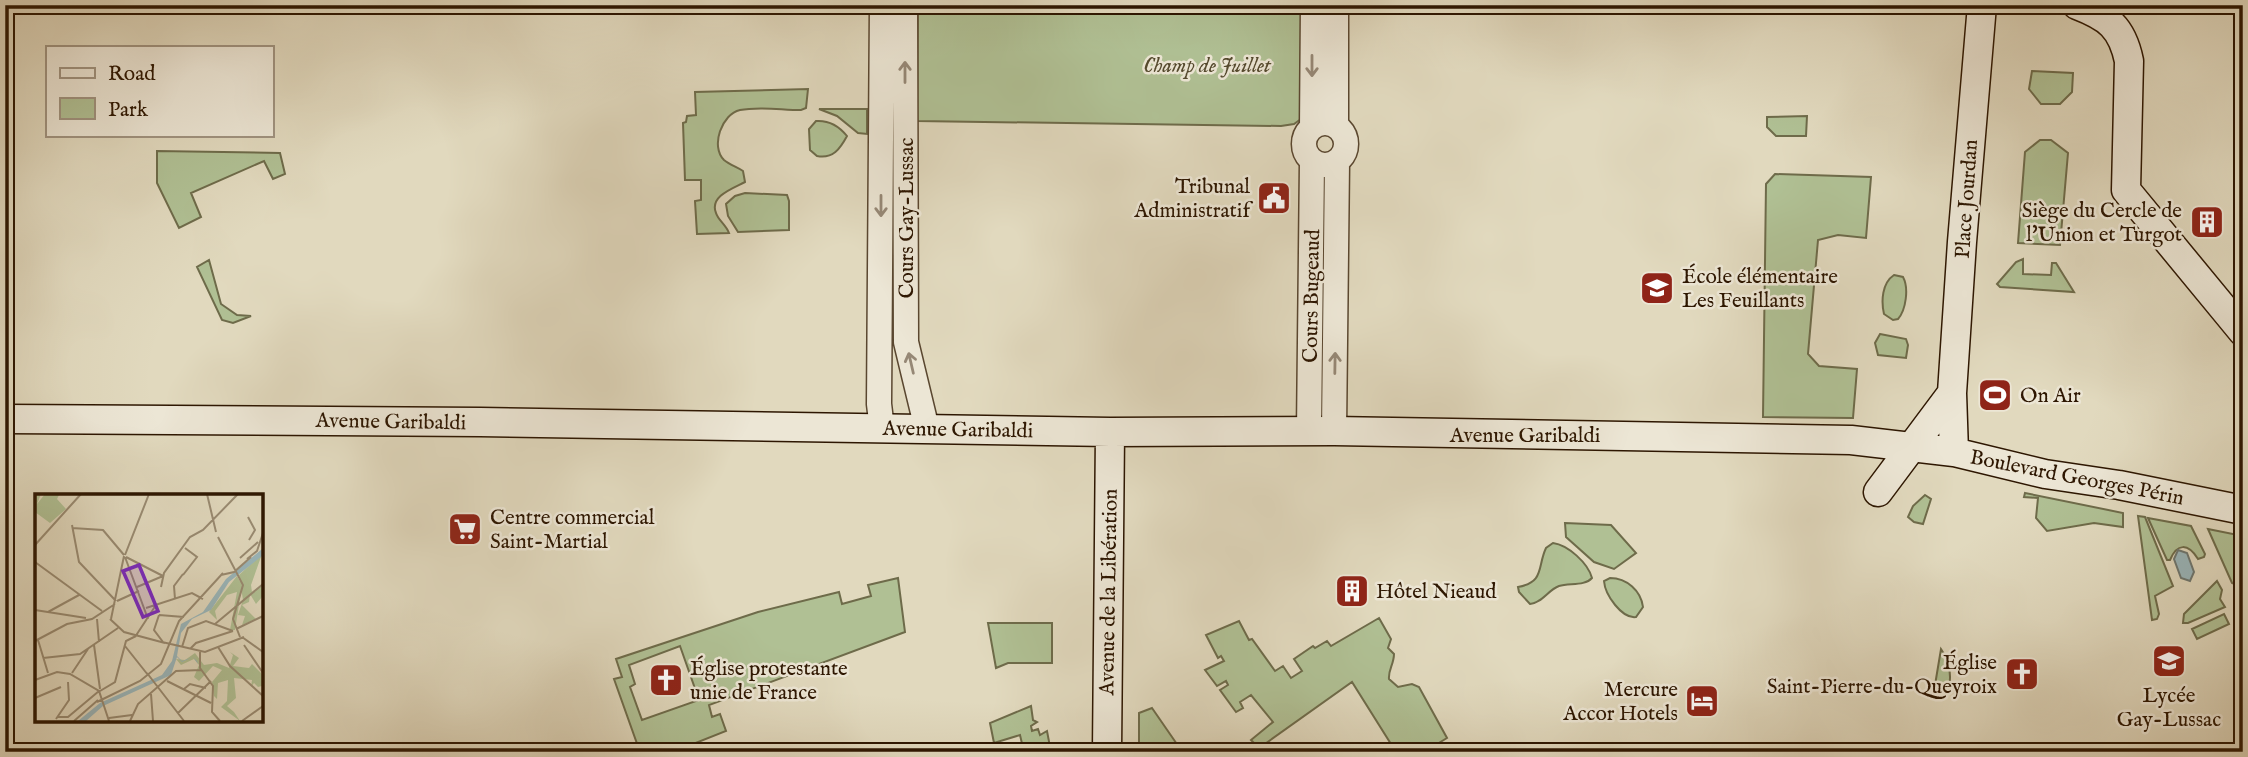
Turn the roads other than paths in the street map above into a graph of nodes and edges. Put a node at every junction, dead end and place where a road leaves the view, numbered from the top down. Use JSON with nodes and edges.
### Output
{"nodes":[{"id":1,"x":881,"y":5,"type":"edge"},
{"id":2,"x":905,"y":5,"type":"edge"},
{"id":3,"x":1313,"y":5,"type":"edge"},
{"id":4,"x":1336,"y":5,"type":"edge"},
{"id":5,"x":1982,"y":5,"type":"edge"},
{"id":6,"x":2077,"y":5,"type":"edge"},
{"id":7,"x":1324,"y":126,"type":"junction"},
{"id":8,"x":1312,"y":162,"type":"junction"},
{"id":9,"x":1337,"y":162,"type":"junction"},
{"id":10,"x":2243,"y":332,"type":"edge"},
{"id":11,"x":1952,"y":393,"type":"junction"},
{"id":12,"x":5,"y":419,"type":"edge"},
{"id":13,"x":882,"y":429,"type":"junction"},
{"id":14,"x":926,"y":429,"type":"junction"},
{"id":15,"x":1322,"y":431,"type":"junction"},
{"id":16,"x":1110,"y":432,"type":"junction"},
{"id":17,"x":1911,"y":448,"type":"junction"},
{"id":18,"x":1954,"y":452,"type":"junction"},
{"id":19,"x":2243,"y":510,"type":"edge"},
{"id":20,"x":1107,"y":752,"type":"edge"}],
"edges":[{"from":1,"to":13,"type":"street","name":"Cours Gay-Lussac","one_way":true},
{"from":14,"to":2,"type":"street","name":"Cours Gay-Lussac","one_way":true},
{"from":3,"to":7,"type":"street","one_way":true},
{"from":4,"to":7,"type":"street"},
{"from":5,"to":11,"type":"main road","name":"Place Jourdan"},
{"from":6,"to":10,"type":"main road"},
{"from":7,"to":8,"type":"street"},
{"from":7,"to":9,"type":"street"},
{"from":8,"to":9,"type":"street"},
{"from":8,"to":15,"type":"street","name":"Cours Bugeaud"},
{"from":15,"to":9,"type":"street","name":"Cours Bugeaud","one_way":true},
{"from":11,"to":17,"type":"main road"},
{"from":11,"to":18,"type":"main road","name":"Place Jourdan"},
{"from":12,"to":13,"type":"main road","name":"Avenue Garibaldi"},
{"from":13,"to":14,"type":"main road","name":"Avenue Garibaldi"},
{"from":14,"to":16,"type":"main road","name":"Avenue Garibaldi"},
{"from":15,"to":16,"type":"main road","name":"Avenue Garibaldi"},
{"from":15,"to":17,"type":"main road","name":"Avenue Garibaldi"},
{"from":16,"to":20,"type":"main road","name":"Avenue de la Libération"},
{"from":17,"to":18,"type":"main road","name":"Boulevard Georges Périn"},
{"from":17,"to":18,"type":"main road"},
{"from":18,"to":19,"type":"main road","name":"Boulevard Georges Périn"}]}
